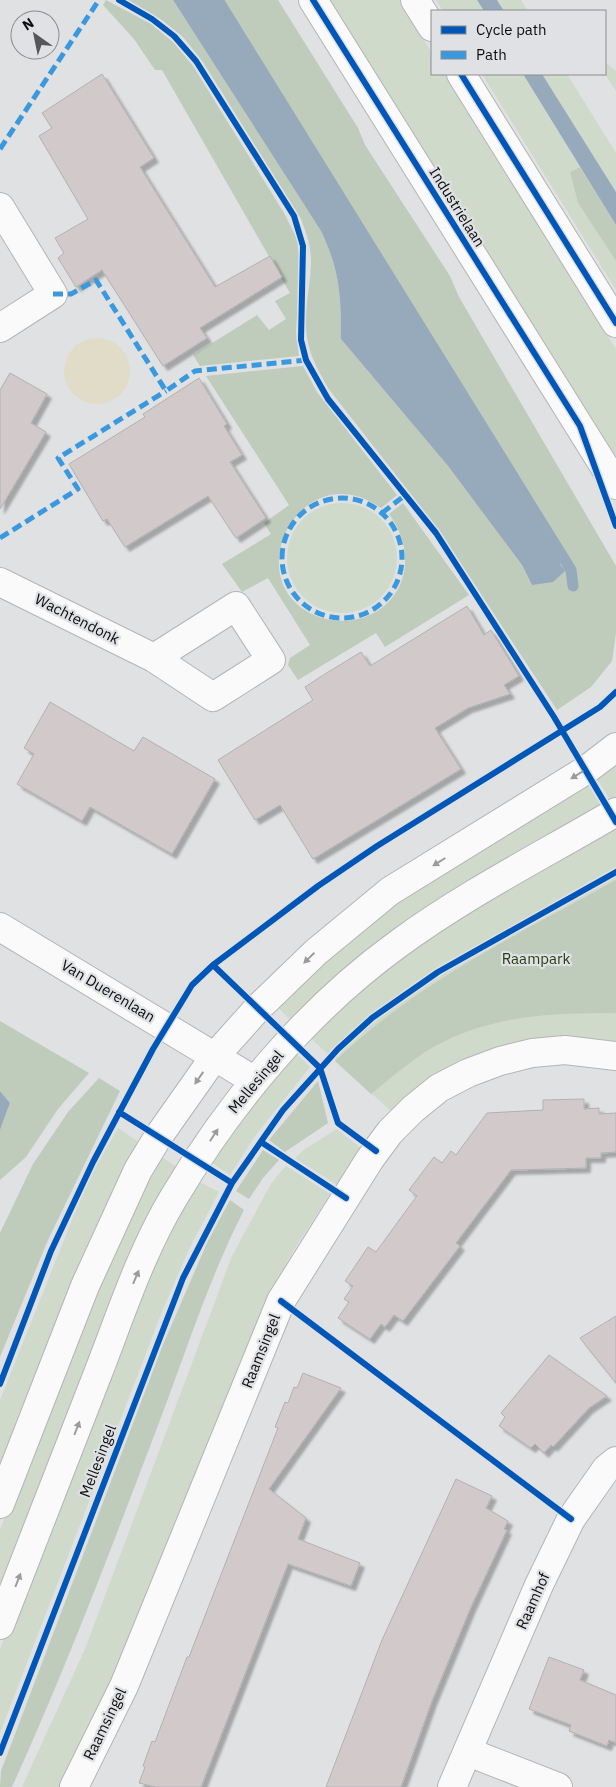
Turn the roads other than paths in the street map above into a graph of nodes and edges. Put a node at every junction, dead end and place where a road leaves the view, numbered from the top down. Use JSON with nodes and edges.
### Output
{"nodes":[{"id":1,"x":314,"y":0,"type":"edge"},
{"id":2,"x":415,"y":0,"type":"edge"},
{"id":3,"x":431,"y":25,"type":"edge"},
{"id":4,"x":462,"y":75,"type":"edge"},
{"id":5,"x":0,"y":207,"type":"edge"},
{"id":6,"x":616,"y":323,"type":"edge"},
{"id":7,"x":0,"y":328,"type":"edge"},
{"id":8,"x":616,"y":485,"type":"edge"},
{"id":9,"x":0,"y":582,"type":"edge"},
{"id":10,"x":154,"y":658,"type":"dead end"},
{"id":11,"x":616,"y":747,"type":"edge"},
{"id":12,"x":616,"y":812,"type":"edge"},
{"id":13,"x":0,"y":927,"type":"edge"},
{"id":14,"x":214,"y":1056,"type":"junction"},
{"id":15,"x":616,"y":1056,"type":"edge"},
{"id":16,"x":255,"y":1081,"type":"junction"},
{"id":17,"x":616,"y":1461,"type":"edge"},
{"id":18,"x":0,"y":1504,"type":"edge"},
{"id":19,"x":0,"y":1625,"type":"edge"},
{"id":20,"x":468,"y":1752,"type":"junction"},
{"id":21,"x":74,"y":1787,"type":"edge"},
{"id":22,"x":452,"y":1787,"type":"edge"},
{"id":23,"x":558,"y":1787,"type":"edge"}],
"edges":[{"from":1,"to":8,"type":"street","name":"Industrielaan"},
{"from":2,"to":3,"type":"street"},
{"from":4,"to":6,"type":"street"},
{"from":5,"to":7,"type":"street"},
{"from":9,"to":10,"type":"street","name":"Wachtendonk"},
{"from":11,"to":14,"type":"street","one_way":true},
{"from":12,"to":16,"type":"street","name":"Mellesingel"},
{"from":13,"to":14,"type":"street","name":"Van Duerenlaan"},
{"from":14,"to":16,"type":"street","name":"Van Duerenlaan"},
{"from":14,"to":18,"type":"street","one_way":true},
{"from":15,"to":21,"type":"street","name":"Raamsingel"},
{"from":19,"to":16,"type":"street","name":"Mellesingel","one_way":true},
{"from":17,"to":20,"type":"street","name":"Raamhof"},
{"from":20,"to":22,"type":"street","name":"Raamhof"},
{"from":20,"to":23,"type":"street"}]}
